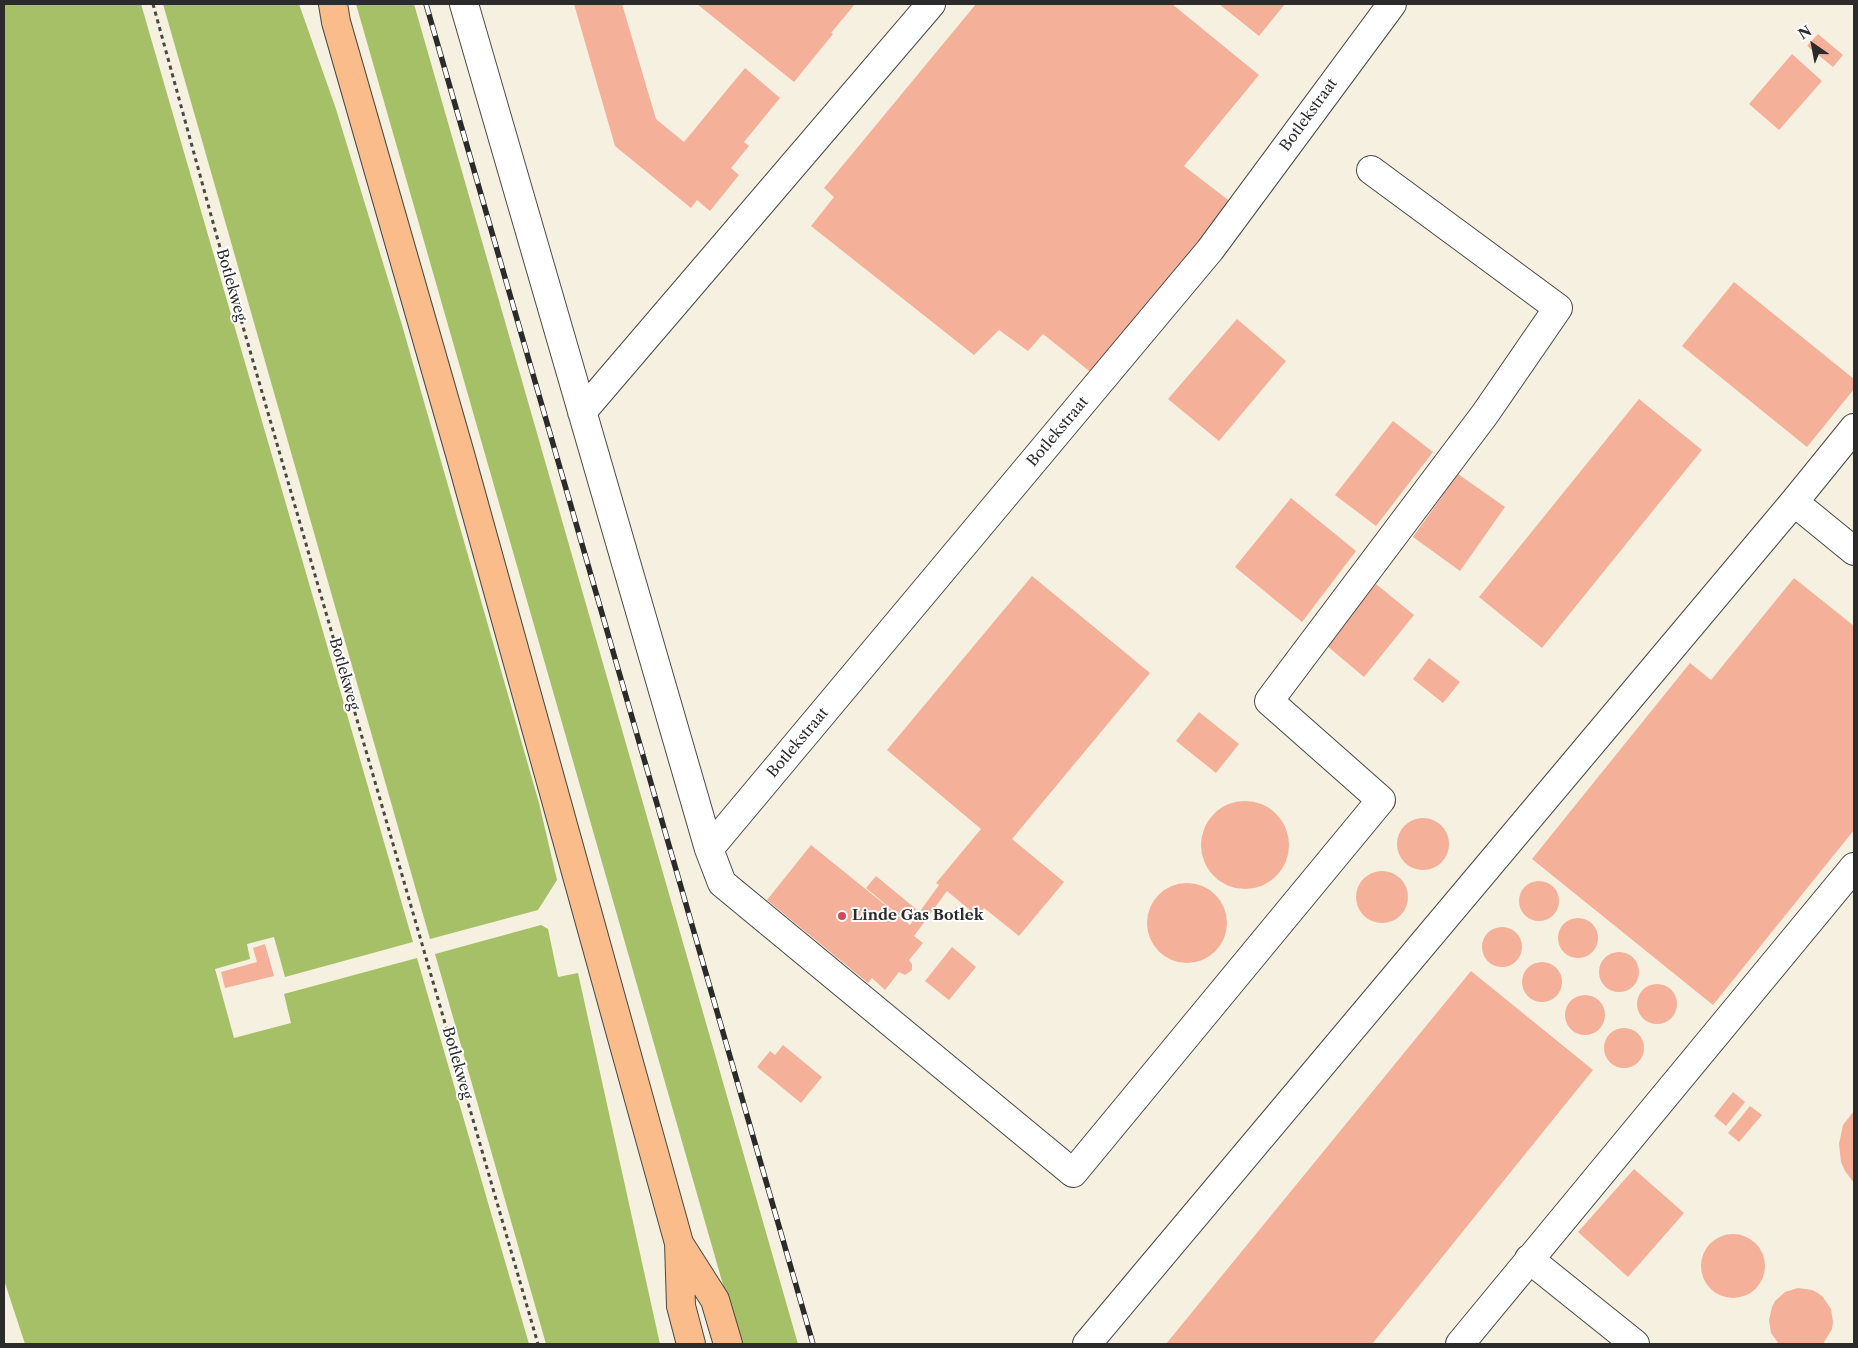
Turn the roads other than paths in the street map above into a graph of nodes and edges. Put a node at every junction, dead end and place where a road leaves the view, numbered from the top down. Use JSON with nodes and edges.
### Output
{"nodes":[{"id":1,"x":464,"y":4,"type":"edge"},
{"id":2,"x":931,"y":4,"type":"edge"},
{"id":3,"x":1392,"y":4,"type":"edge"},
{"id":4,"x":332,"y":10,"type":"edge"},
{"id":5,"x":1371,"y":170,"type":"dead end"},
{"id":6,"x":582,"y":412,"type":"junction"},
{"id":7,"x":1854,"y":428,"type":"edge"},
{"id":8,"x":1794,"y":502,"type":"junction"},
{"id":9,"x":1854,"y":551,"type":"edge"},
{"id":10,"x":709,"y":850,"type":"junction"},
{"id":11,"x":1854,"y":867,"type":"edge"},
{"id":12,"x":680,"y":1243,"type":"junction"},
{"id":13,"x":1529,"y":1259,"type":"junction"},
{"id":14,"x":691,"y":1344,"type":"edge"},
{"id":15,"x":728,"y":1344,"type":"edge"},
{"id":16,"x":1087,"y":1344,"type":"edge"},
{"id":17,"x":1460,"y":1344,"type":"edge"},
{"id":18,"x":1635,"y":1344,"type":"edge"}],
"edges":[{"from":1,"to":6,"type":"street"},
{"from":2,"to":6,"type":"street"},
{"from":3,"to":10,"type":"street","name":"Botlekstraat"},
{"from":4,"to":12,"type":"main road"},
{"from":5,"to":10,"type":"street"},
{"from":6,"to":10,"type":"street"},
{"from":7,"to":8,"type":"street"},
{"from":8,"to":9,"type":"street"},
{"from":8,"to":16,"type":"street"},
{"from":11,"to":13,"type":"street"},
{"from":12,"to":14,"type":"main road"},
{"from":12,"to":15,"type":"main road"},
{"from":13,"to":17,"type":"street"},
{"from":13,"to":18,"type":"street"}]}
